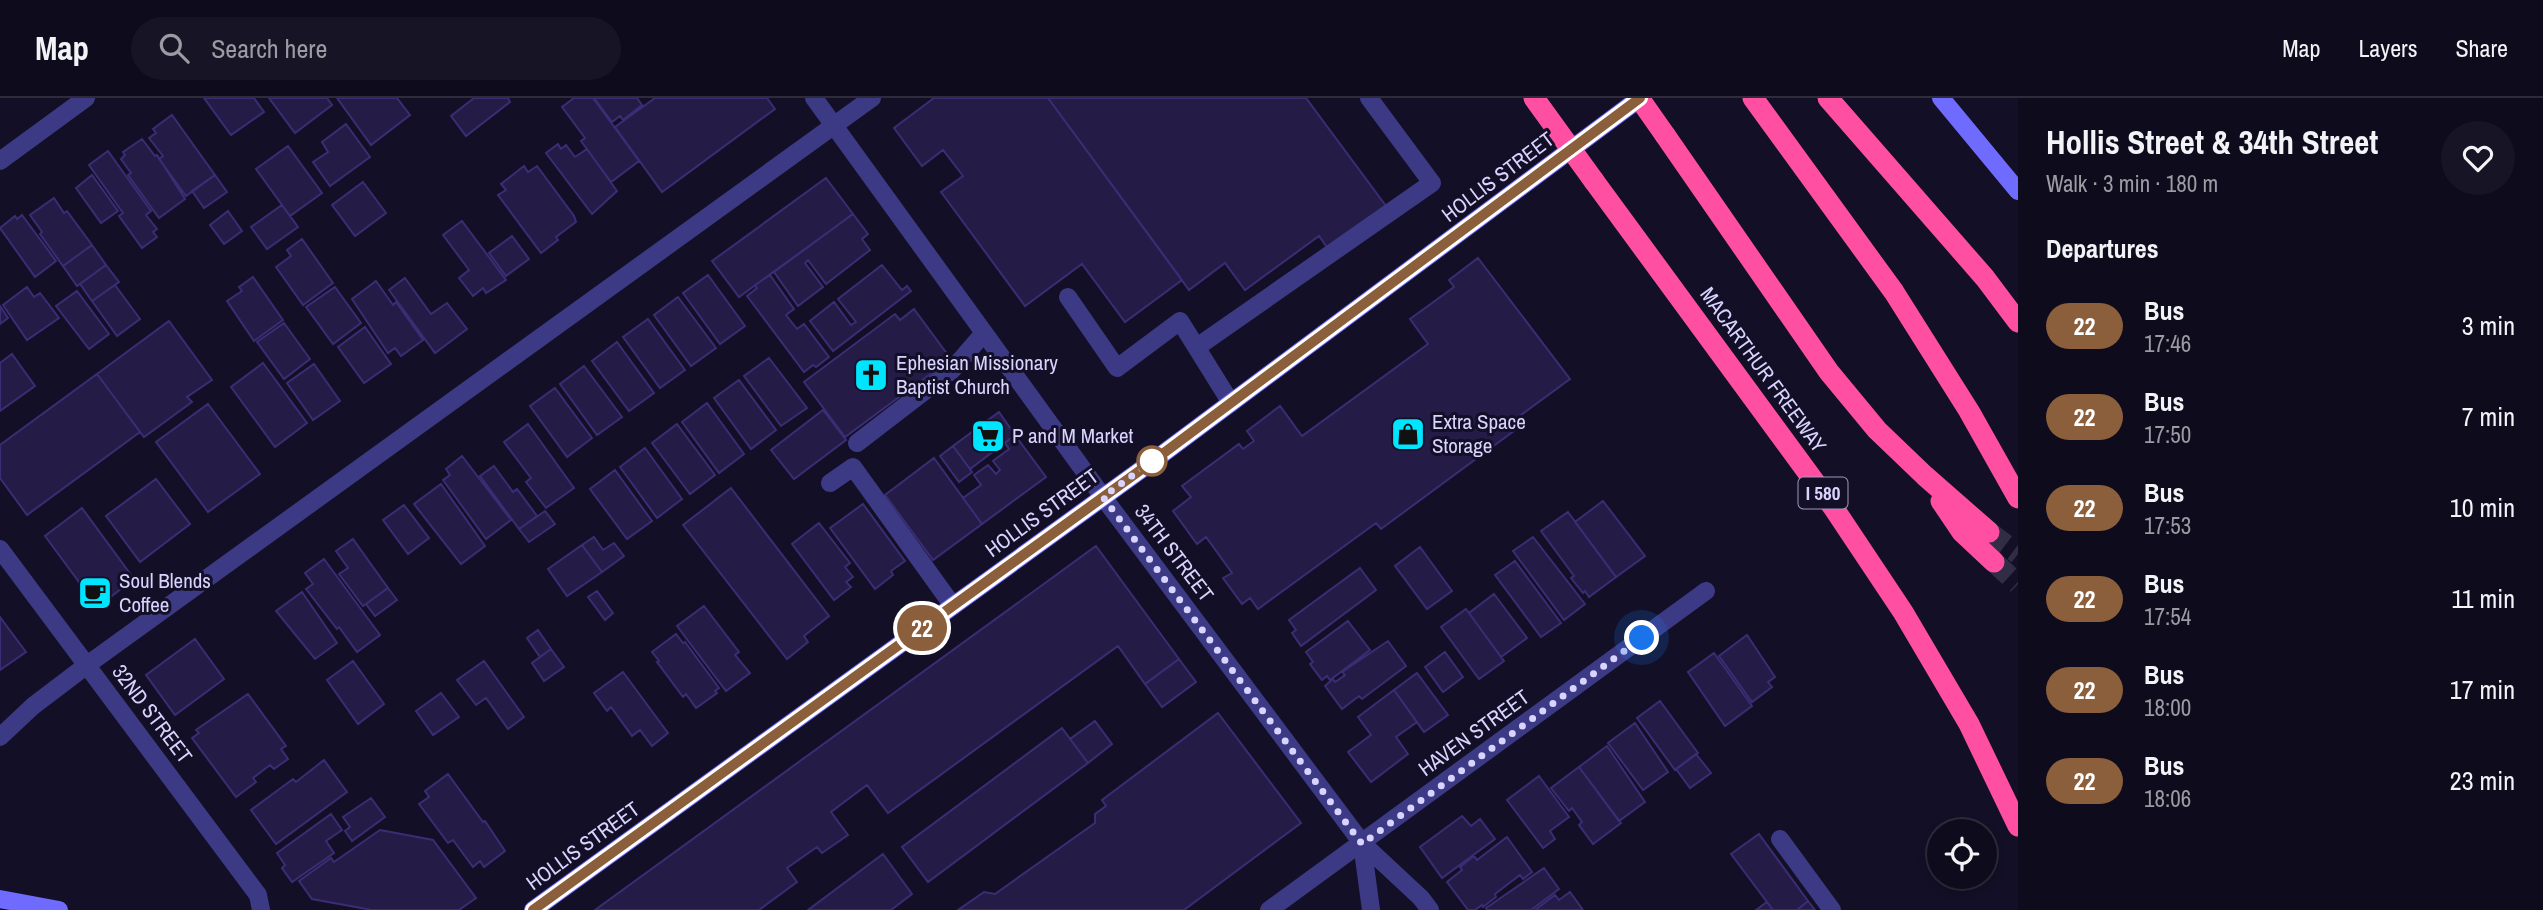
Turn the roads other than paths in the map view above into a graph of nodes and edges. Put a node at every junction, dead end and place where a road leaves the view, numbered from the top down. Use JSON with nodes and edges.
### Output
{"nodes":[{"id":1,"x":86,"y":98,"type":"edge"},
{"id":2,"x":814,"y":98,"type":"edge"},
{"id":3,"x":872,"y":98,"type":"edge"},
{"id":4,"x":1369,"y":98,"type":"edge"},
{"id":5,"x":1534,"y":98,"type":"edge"},
{"id":6,"x":1640,"y":98,"type":"edge"},
{"id":7,"x":1753,"y":98,"type":"edge"},
{"id":8,"x":1828,"y":98,"type":"edge"},
{"id":9,"x":1941,"y":98,"type":"edge"},
{"id":10,"x":834,"y":125,"type":"junction"},
{"id":11,"x":0,"y":161,"type":"edge"},
{"id":12,"x":2018,"y":191,"type":"edge"},
{"id":13,"x":1068,"y":298,"type":"dead end"},
{"id":14,"x":2018,"y":322,"type":"edge"},
{"id":15,"x":984,"y":333,"type":"junction"},
{"id":16,"x":1196,"y":347,"type":"junction"},
{"id":17,"x":1231,"y":403,"type":"junction"},
{"id":18,"x":857,"y":443,"type":"dead end"},
{"id":19,"x":1924,"y":476,"type":"junction"},
{"id":20,"x":830,"y":483,"type":"dead end"},
{"id":21,"x":1103,"y":497,"type":"junction"},
{"id":22,"x":2018,"y":498,"type":"edge"},
{"id":23,"x":1989,"y":532,"type":"tunnel mouth"},
{"id":24,"x":0,"y":549,"type":"edge"},
{"id":25,"x":1994,"y":562,"type":"tunnel mouth"},
{"id":26,"x":1706,"y":591,"type":"dead end"},
{"id":27,"x":953,"y":606,"type":"junction"},
{"id":28,"x":87,"y":665,"type":"junction"},
{"id":29,"x":33,"y":706,"type":"junction"},
{"id":30,"x":0,"y":724,"type":"edge"},
{"id":31,"x":0,"y":737,"type":"edge"},
{"id":32,"x":2018,"y":826,"type":"edge"},
{"id":33,"x":1780,"y":839,"type":"dead end"},
{"id":34,"x":1362,"y":844,"type":"junction"},
{"id":35,"x":0,"y":899,"type":"edge"},
{"id":36,"x":59,"y":910,"type":"edge"},
{"id":37,"x":261,"y":910,"type":"edge"},
{"id":38,"x":533,"y":910,"type":"edge"},
{"id":39,"x":1269,"y":910,"type":"edge"},
{"id":40,"x":1371,"y":910,"type":"edge"},
{"id":41,"x":1430,"y":910,"type":"edge"},
{"id":42,"x":1832,"y":910,"type":"edge"}],
"edges":[{"from":1,"to":11,"type":"street"},
{"from":2,"to":10,"type":"street","name":"34TH STREET"},
{"from":3,"to":10,"type":"street"},
{"from":4,"to":16,"type":"street"},
{"from":5,"to":32,"type":"highway","name":"MACARTHUR FREEWAY","number":"I 580","bridge":true},
{"from":6,"to":17,"type":"street","name":"HOLLIS STREET"},
{"from":6,"to":19,"type":"highway","bridge":true},
{"from":7,"to":22,"type":"highway"},
{"from":8,"to":14,"type":"highway"},
{"from":9,"to":12,"type":"street"},
{"from":10,"to":15,"type":"street","name":"34TH STREET"},
{"from":10,"to":28,"type":"street"},
{"from":13,"to":16,"type":"street"},
{"from":15,"to":18,"type":"street"},
{"from":15,"to":21,"type":"street","name":"34TH STREET"},
{"from":16,"to":17,"type":"street"},
{"from":17,"to":21,"type":"street","name":"HOLLIS STREET"},
{"from":19,"to":23,"type":"highway"},
{"from":19,"to":25,"type":"highway"},
{"from":20,"to":27,"type":"street"},
{"from":21,"to":27,"type":"street","name":"HOLLIS STREET"},
{"from":21,"to":34,"type":"street","name":"34TH STREET"},
{"from":24,"to":28,"type":"street","name":"32ND STREET"},
{"from":26,"to":34,"type":"street","name":"HAVEN STREET"},
{"from":27,"to":38,"type":"street","name":"HOLLIS STREET"},
{"from":28,"to":29,"type":"street"},
{"from":28,"to":37,"type":"street","name":"32ND STREET"},
{"from":29,"to":30,"type":"street"},
{"from":29,"to":31,"type":"street"},
{"from":33,"to":42,"type":"street"},
{"from":34,"to":39,"type":"street","name":"HAVEN STREET"},
{"from":34,"to":40,"type":"street","name":"34TH STREET"},
{"from":34,"to":41,"type":"street"},
{"from":35,"to":36,"type":"street"}]}
